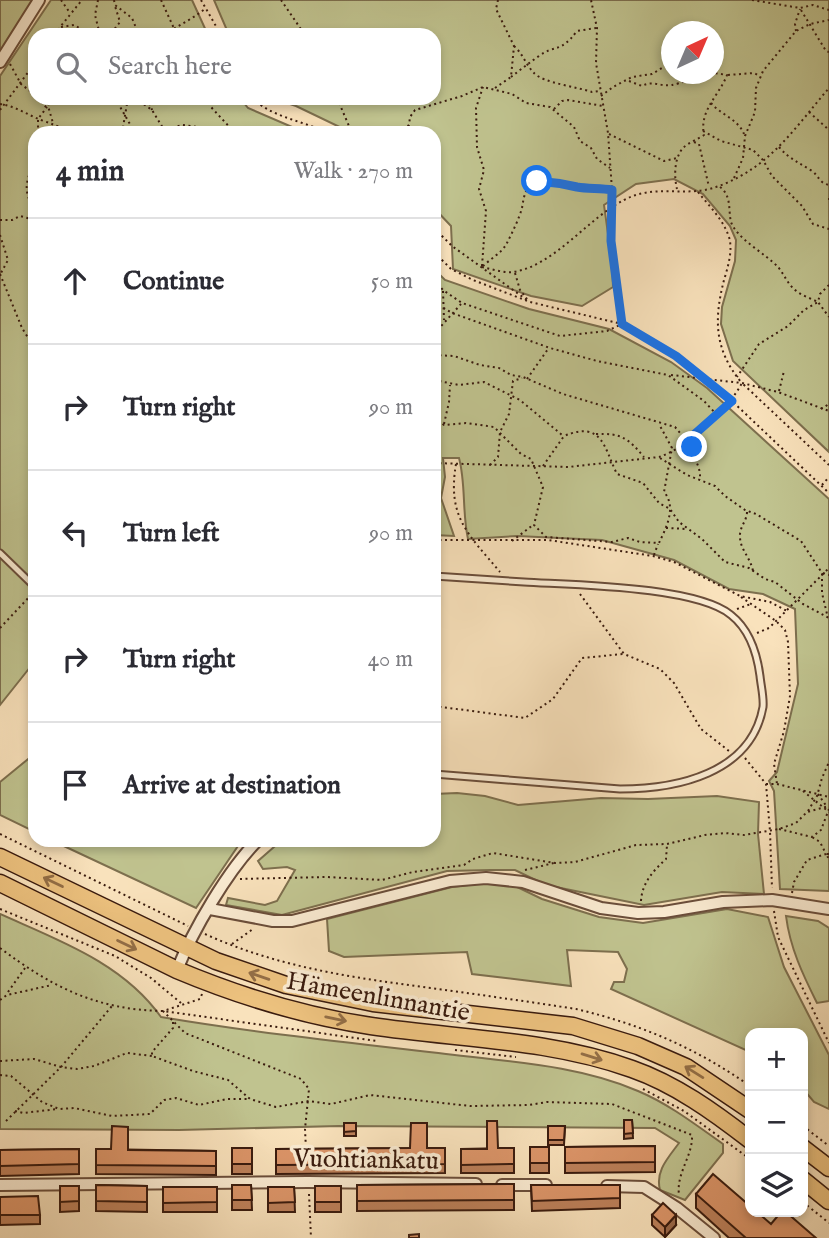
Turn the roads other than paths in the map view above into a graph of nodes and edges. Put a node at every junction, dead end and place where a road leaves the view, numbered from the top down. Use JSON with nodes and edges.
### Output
{"nodes":[{"id":1,"x":39,"y":0,"type":"edge"},
{"id":2,"x":2,"y":59,"type":"edge"},
{"id":3,"x":0,"y":554,"type":"edge"},
{"id":4,"x":441,"y":576,"type":"edge"},
{"id":5,"x":28,"y":582,"type":"edge"},
{"id":6,"x":441,"y":775,"type":"edge"},
{"id":7,"x":252,"y":847,"type":"edge"},
{"id":8,"x":0,"y":856,"type":"edge"},
{"id":9,"x":0,"y":883,"type":"edge"},
{"id":10,"x":210,"y":909,"type":"junction"},
{"id":11,"x":829,"y":909,"type":"edge"},
{"id":12,"x":187,"y":947,"type":"junction"},
{"id":13,"x":177,"y":970,"type":"junction"},
{"id":14,"x":745,"y":1107,"type":"edge"},
{"id":15,"x":745,"y":1136,"type":"edge"},
{"id":16,"x":808,"y":1152,"type":"edge"},
{"id":17,"x":829,"y":1168,"type":"edge"},
{"id":18,"x":808,"y":1184,"type":"edge"},
{"id":19,"x":0,"y":1185,"type":"edge"},
{"id":20,"x":560,"y":1186,"type":"edge"},
{"id":21,"x":602,"y":1186,"type":"edge"},
{"id":22,"x":829,"y":1200,"type":"edge"},
{"id":23,"x":714,"y":1238,"type":"edge"}],
"edges":[{"from":1,"to":2,"type":"street"},
{"from":3,"to":5,"type":"lane"},
{"from":4,"to":6,"type":"lane"},
{"from":7,"to":10,"type":"street"},
{"from":12,"to":8,"type":"main road","name":"Hämeenlinnantie","one_way":true},
{"from":9,"to":13,"type":"main road","name":"Hämeenlinnantie","one_way":true},
{"from":10,"to":11,"type":"street"},
{"from":10,"to":12,"type":"street"},
{"from":12,"to":13,"type":"street"},
{"from":14,"to":12,"type":"main road","name":"Hämeenlinnantie","one_way":true},
{"from":13,"to":15,"type":"main road","name":"Hämeenlinnantie","one_way":true},
{"from":16,"to":17,"type":"main road"},
{"from":18,"to":22,"type":"main road"},
{"from":19,"to":20,"type":"street","name":"Vuohtiankatu"},
{"from":21,"to":23,"type":"street"}]}
